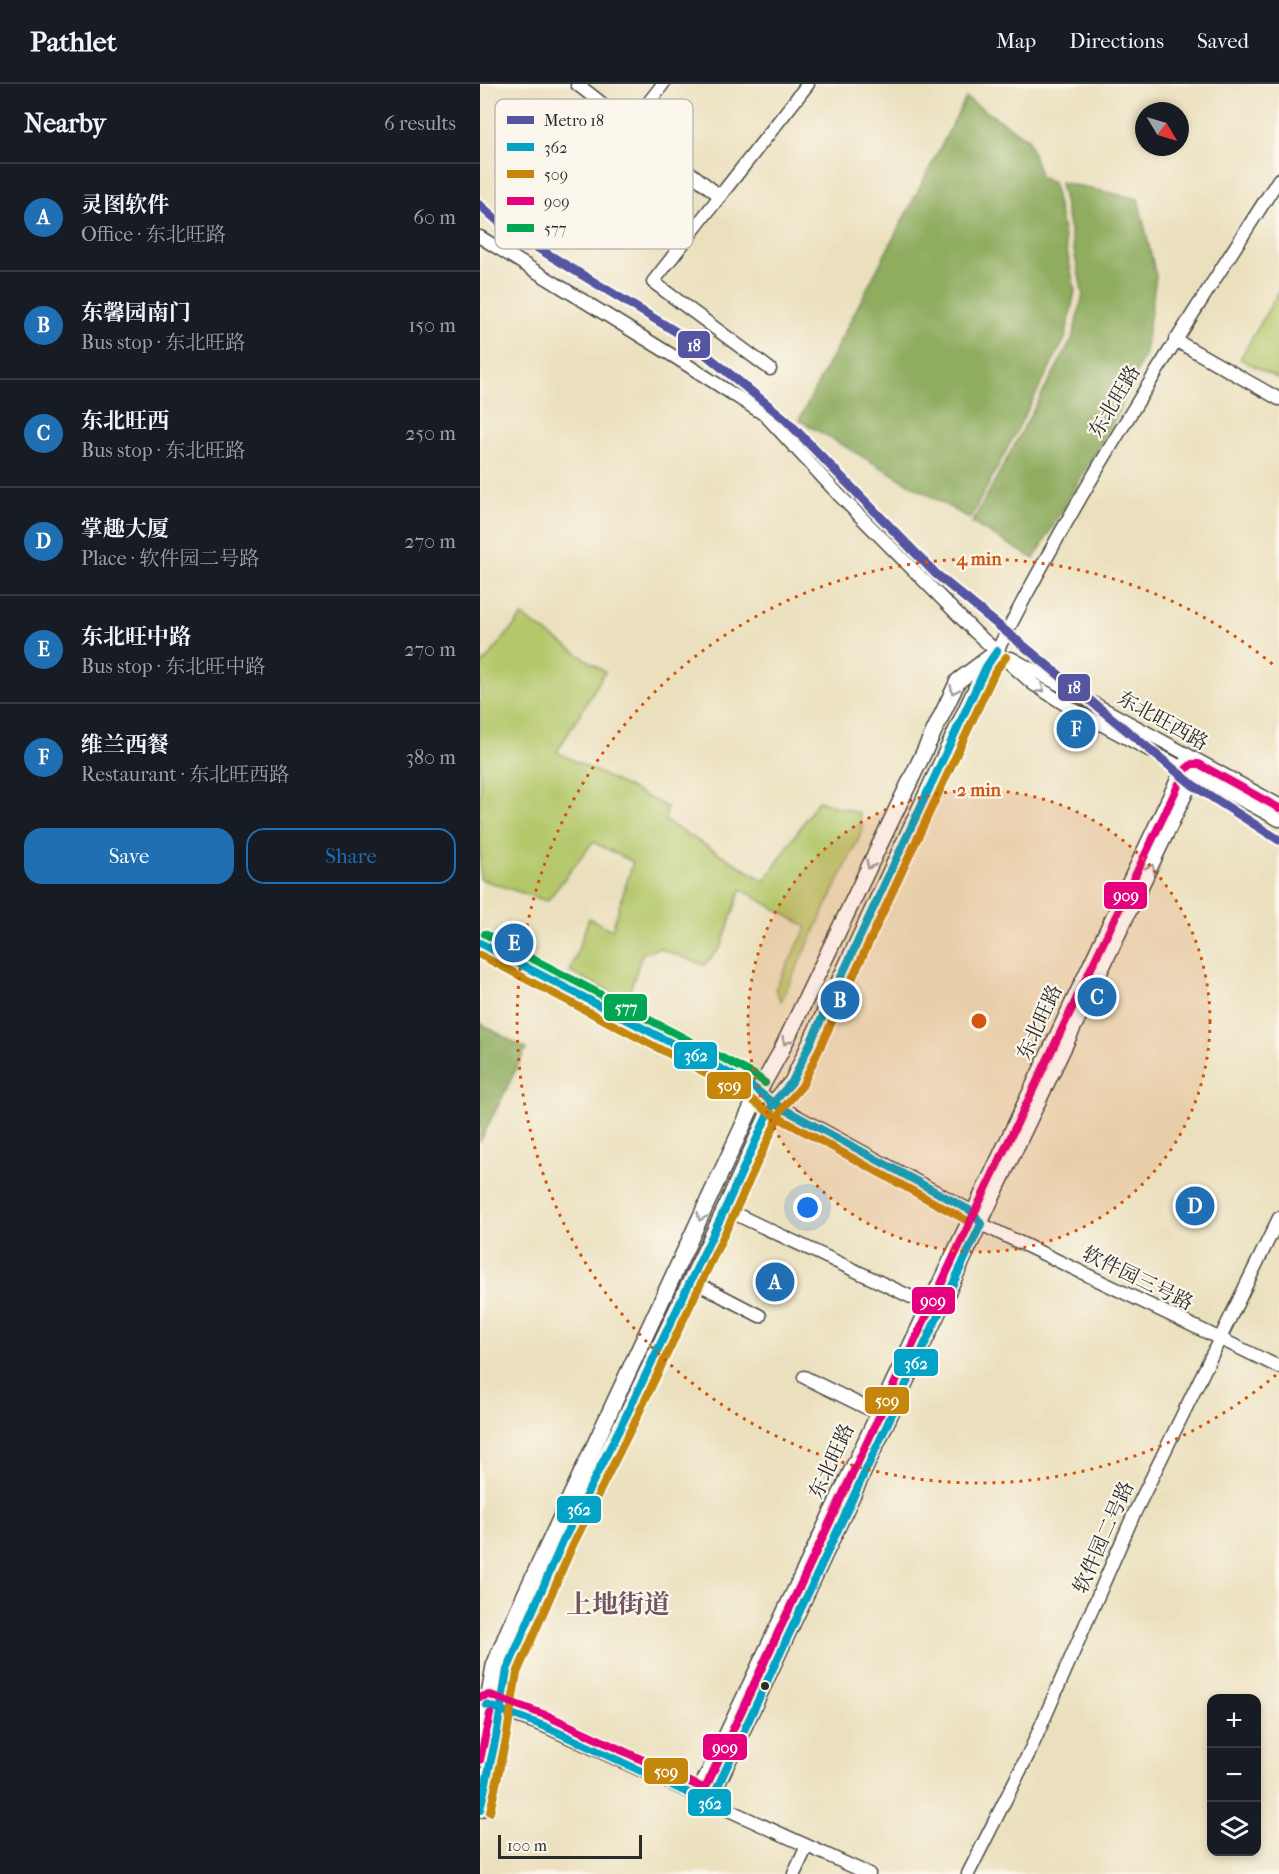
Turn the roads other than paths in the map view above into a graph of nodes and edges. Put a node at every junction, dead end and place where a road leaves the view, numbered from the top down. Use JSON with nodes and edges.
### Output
{"nodes":[{"id":1,"x":577,"y":84,"type":"edge"},
{"id":2,"x":663,"y":84,"type":"edge"},
{"id":3,"x":808,"y":84,"type":"edge"},
{"id":4,"x":596,"y":99,"type":"edge"},
{"id":5,"x":651,"y":99,"type":"edge"},
{"id":6,"x":693,"y":175,"type":"edge"},
{"id":7,"x":1279,"y":179,"type":"edge"},
{"id":8,"x":720,"y":196,"type":"junction"},
{"id":9,"x":693,"y":230,"type":"edge"},
{"id":10,"x":480,"y":237,"type":"edge"},
{"id":11,"x":495,"y":246,"type":"edge"},
{"id":12,"x":499,"y":249,"type":"edge"},
{"id":13,"x":678,"y":249,"type":"edge"},
{"id":14,"x":1175,"y":340,"type":"junction"},
{"id":15,"x":770,"y":369,"type":"dead end"},
{"id":16,"x":1279,"y":399,"type":"edge"},
{"id":17,"x":997,"y":651,"type":"junction"},
{"id":18,"x":1185,"y":762,"type":"junction"},
{"id":19,"x":1198,"y":768,"type":"junction"},
{"id":20,"x":1279,"y":805,"type":"edge"},
{"id":21,"x":1279,"y":820,"type":"edge"},
{"id":22,"x":480,"y":943,"type":"edge"},
{"id":23,"x":759,"y":1091,"type":"junction"},
{"id":24,"x":773,"y":1103,"type":"junction"},
{"id":25,"x":725,"y":1209,"type":"junction"},
{"id":26,"x":973,"y":1212,"type":"junction"},
{"id":27,"x":1279,"y":1218,"type":"edge"},
{"id":28,"x":981,"y":1224,"type":"junction"},
{"id":29,"x":691,"y":1280,"type":"junction"},
{"id":30,"x":928,"y":1305,"type":"junction"},
{"id":31,"x":760,"y":1316,"type":"dead end"},
{"id":32,"x":1219,"y":1338,"type":"junction"},
{"id":33,"x":1279,"y":1367,"type":"edge"},
{"id":34,"x":804,"y":1377,"type":"dead end"},
{"id":35,"x":877,"y":1413,"type":"junction"},
{"id":36,"x":494,"y":1708,"type":"junction"},
{"id":37,"x":480,"y":1745,"type":"edge"},
{"id":38,"x":696,"y":1796,"type":"junction"},
{"id":39,"x":710,"y":1803,"type":"junction"},
{"id":40,"x":480,"y":1810,"type":"edge"},
{"id":41,"x":807,"y":1846,"type":"junction"},
{"id":42,"x":794,"y":1874,"type":"edge"},
{"id":43,"x":869,"y":1874,"type":"edge"},
{"id":44,"x":968,"y":1874,"type":"edge"}],
"edges":[{"from":1,"to":4,"type":"street"},
{"from":2,"to":5,"type":"street"},
{"from":3,"to":8,"type":"street"},
{"from":6,"to":8,"type":"street"},
{"from":7,"to":14,"type":"street","name":"东北旺路"},
{"from":8,"to":9,"type":"street"},
{"from":10,"to":11,"type":"street","name":"东北旺西路"},
{"from":12,"to":17,"type":"street","name":"东北旺西路"},
{"from":13,"to":15,"type":"street"},
{"from":14,"to":16,"type":"street"},
{"from":14,"to":17,"type":"street","name":"东北旺路"},
{"from":17,"to":18,"type":"street","name":"东北旺西路"},
{"from":17,"to":23,"type":"main road","name":"东北旺路","one_way":true},
{"from":17,"to":24,"type":"main road","name":"东北旺路"},
{"from":18,"to":19,"type":"street","name":"东北旺西路"},
{"from":18,"to":26,"type":"street","name":"东北旺路"},
{"from":19,"to":20,"type":"street","name":"东北旺西路"},
{"from":19,"to":21,"type":"street","name":"东北旺西路"},
{"from":28,"to":19,"type":"street","name":"东北旺路","one_way":true},
{"from":22,"to":23,"type":"street"},
{"from":23,"to":24,"type":"street"},
{"from":23,"to":36,"type":"main road","name":"东北旺路","one_way":true},
{"from":24,"to":25,"type":"main road","name":"东北旺路"},
{"from":24,"to":26,"type":"street"},
{"from":25,"to":29,"type":"main road","name":"东北旺路"},
{"from":25,"to":30,"type":"street"},
{"from":26,"to":28,"type":"street"},
{"from":26,"to":30,"type":"street","name":"东北旺路"},
{"from":27,"to":32,"type":"street","name":"软件园二号路"},
{"from":28,"to":32,"type":"street","name":"软件园三号路"},
{"from":28,"to":39,"type":"street","name":"东北旺路"},
{"from":29,"to":31,"type":"street"},
{"from":29,"to":36,"type":"main road","name":"东北旺路"},
{"from":30,"to":35,"type":"street","name":"东北旺路"},
{"from":32,"to":33,"type":"street","name":"软件园三号路"},
{"from":32,"to":44,"type":"street","name":"软件园二号路"},
{"from":34,"to":35,"type":"street"},
{"from":35,"to":38,"type":"street","name":"东北旺路"},
{"from":36,"to":37,"type":"main road"},
{"from":36,"to":38,"type":"street"},
{"from":36,"to":40,"type":"main road"},
{"from":38,"to":39,"type":"street"},
{"from":39,"to":41,"type":"street"},
{"from":41,"to":42,"type":"street"},
{"from":41,"to":43,"type":"street"}]}
